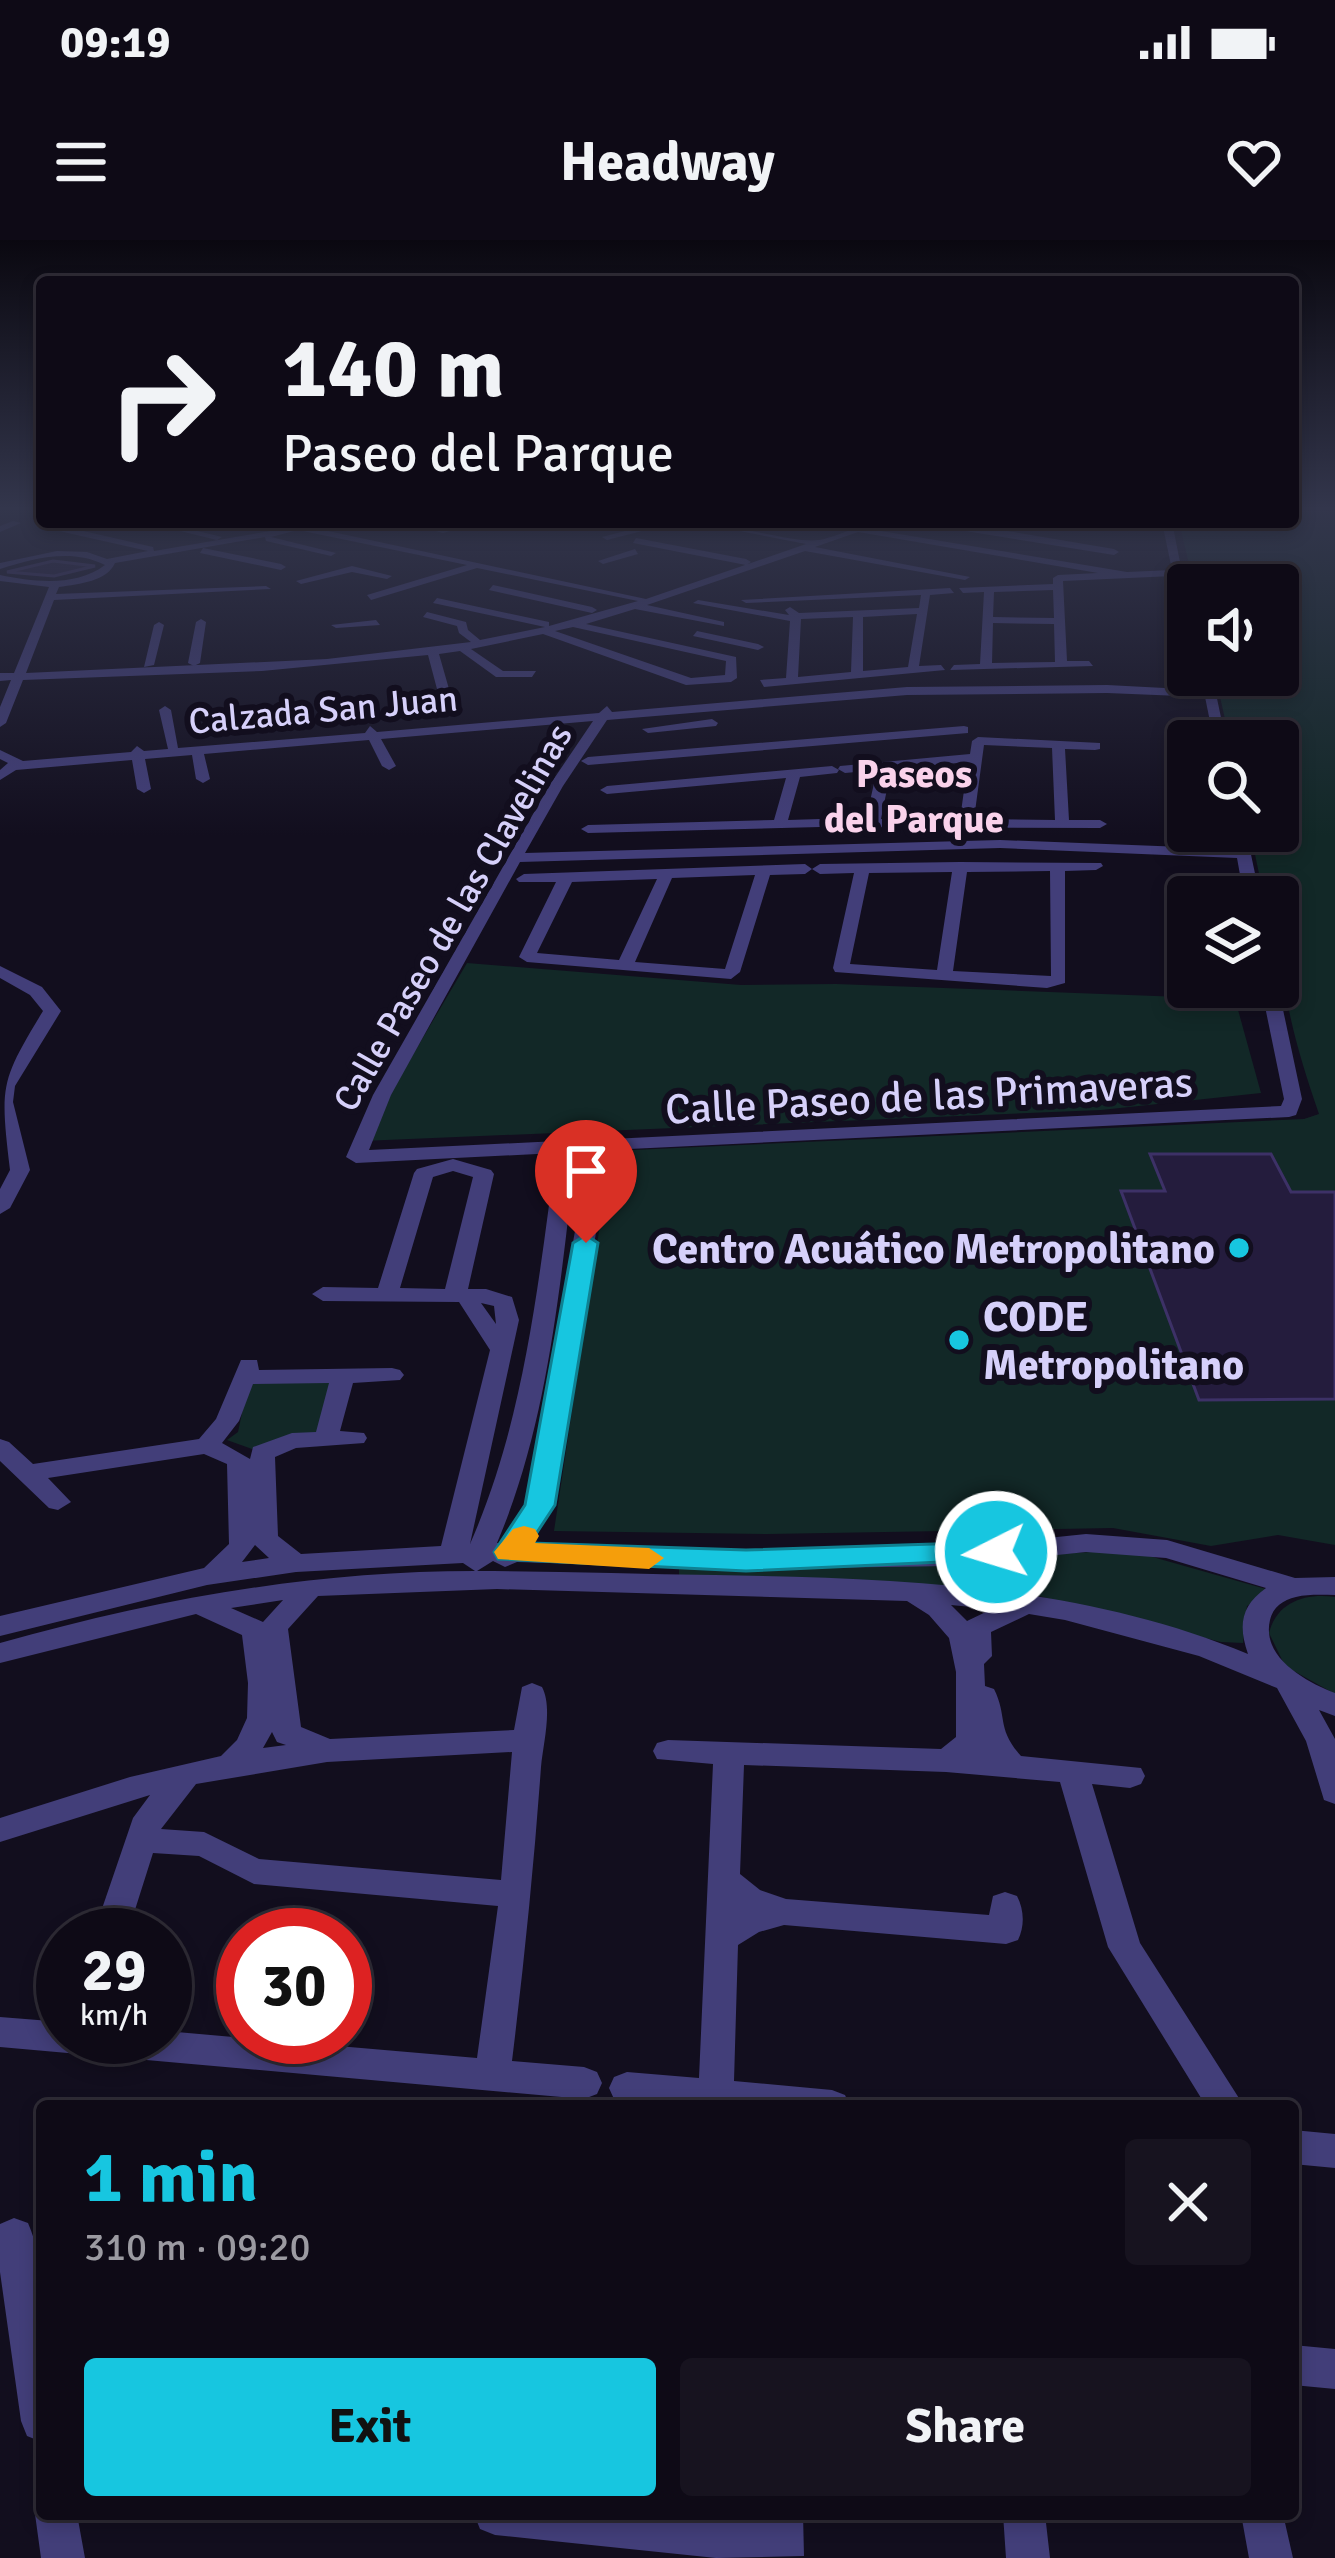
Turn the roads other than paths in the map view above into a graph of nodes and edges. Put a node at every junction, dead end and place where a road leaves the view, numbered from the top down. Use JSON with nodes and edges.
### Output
{"nodes":[{"id":1,"x":25,"y":619,"type":"edge"},
{"id":2,"x":42,"y":619,"type":"edge"},
{"id":3,"x":443,"y":619,"type":"edge"},
{"id":4,"x":506,"y":619,"type":"edge"},
{"id":5,"x":571,"y":619,"type":"edge"},
{"id":6,"x":580,"y":619,"type":"edge"},
{"id":7,"x":638,"y":619,"type":"edge"},
{"id":8,"x":699,"y":619,"type":"edge"},
{"id":9,"x":796,"y":619,"type":"edge"},
{"id":10,"x":860,"y":619,"type":"edge"},
{"id":11,"x":921,"y":619,"type":"edge"},
{"id":12,"x":991,"y":620,"type":"joint"},
{"id":13,"x":1060,"y":621,"type":"joint"},
{"id":14,"x":201,"y":622,"type":"dead end"},
{"id":15,"x":376,"y":623,"type":"dead end"},
{"id":16,"x":356,"y":624,"type":"junction"},
{"id":17,"x":570,"y":624,"type":"junction"},
{"id":18,"x":159,"y":625,"type":"dead end"},
{"id":19,"x":336,"y":626,"type":"dead end"},
{"id":20,"x":540,"y":628,"type":"junction"},
{"id":21,"x":481,"y":640,"type":"junction"},
{"id":22,"x":462,"y":647,"type":"junction"},
{"id":23,"x":433,"y":651,"type":"junction"},
{"id":24,"x":358,"y":652,"type":"junction"},
{"id":25,"x":501,"y":653,"type":"dead end"},
{"id":26,"x":280,"y":661,"type":"junction"},
{"id":27,"x":521,"y":662,"type":"dead end"},
{"id":28,"x":194,"y":663,"type":"junction"},
{"id":29,"x":1061,"y":664,"type":"junction"},
{"id":30,"x":1089,"y":664,"type":"dead end"},
{"id":31,"x":148,"y":665,"type":"junction"},
{"id":32,"x":986,"y":666,"type":"junction"},
{"id":33,"x":21,"y":674,"type":"junction"},
{"id":34,"x":1,"y":676,"type":"edge"},
{"id":35,"x":1031,"y":677,"type":"junction"},
{"id":36,"x":792,"y":681,"type":"junction"},
{"id":37,"x":919,"y":682,"type":"junction"},
{"id":38,"x":764,"y":683,"type":"dead end"},
{"id":39,"x":877,"y":683,"type":"junction"},
{"id":40,"x":1167,"y":683,"type":"edge"},
{"id":41,"x":443,"y":689,"type":"dead end"},
{"id":42,"x":778,"y":699,"type":"junction"},
{"id":43,"x":947,"y":705,"type":"dead end"},
{"id":44,"x":885,"y":709,"type":"junction"},
{"id":45,"x":165,"y":710,"type":"dead end"},
{"id":46,"x":606,"y":713,"type":"junction"},
{"id":47,"x":0,"y":723,"type":"edge"},
{"id":48,"x":964,"y":730,"type":"dead end"},
{"id":49,"x":372,"y":733,"type":"junction"},
{"id":50,"x":1058,"y":744,"type":"junction"},
{"id":51,"x":1095,"y":746,"type":"dead end"},
{"id":52,"x":173,"y":747,"type":"junction"},
{"id":53,"x":196,"y":750,"type":"junction"},
{"id":54,"x":137,"y":753,"type":"junction"},
{"id":55,"x":0,"y":754,"type":"edge"},
{"id":56,"x":638,"y":758,"type":"junction"},
{"id":57,"x":974,"y":758,"type":"junction"},
{"id":58,"x":588,"y":761,"type":"dead end"},
{"id":59,"x":16,"y":764,"type":"junction"},
{"id":60,"x":885,"y":765,"type":"junction"},
{"id":61,"x":389,"y":766,"type":"dead end"},
{"id":62,"x":794,"y":773,"type":"junction"},
{"id":63,"x":0,"y":776,"type":"edge"},
{"id":64,"x":203,"y":779,"type":"dead end"},
{"id":65,"x":144,"y":789,"type":"dead end"},
{"id":66,"x":694,"y":804,"type":"junction"},
{"id":67,"x":967,"y":820,"type":"junction"},
{"id":68,"x":1008,"y":820,"type":"junction"},
{"id":69,"x":873,"y":821,"type":"junction"},
{"id":70,"x":1062,"y":822,"type":"junction"},
{"id":71,"x":780,"y":824,"type":"junction"},
{"id":72,"x":1100,"y":824,"type":"dead end"},
{"id":73,"x":725,"y":825,"type":"junction"},
{"id":74,"x":1009,"y":842,"type":"junction"},
{"id":75,"x":731,"y":848,"type":"junction"},
{"id":76,"x":1167,"y":849,"type":"edge"},
{"id":77,"x":694,"y":850,"type":"junction"},
{"id":78,"x":1235,"y":852,"type":"joint"},
{"id":79,"x":518,"y":855,"type":"junction"},
{"id":80,"x":1000,"y":865,"type":"junction"},
{"id":81,"x":1019,"y":865,"type":"junction"},
{"id":82,"x":960,"y":866,"type":"junction"},
{"id":83,"x":1057,"y":866,"type":"junction"},
{"id":84,"x":1096,"y":866,"type":"dead end"},
{"id":85,"x":862,"y":868,"type":"junction"},
{"id":86,"x":764,"y":870,"type":"junction"},
{"id":87,"x":707,"y":873,"type":"junction"},
{"id":88,"x":666,"y":874,"type":"junction"},
{"id":89,"x":688,"y":874,"type":"junction"},
{"id":90,"x":1235,"y":876,"type":"edge"},
{"id":91,"x":1244,"y":876,"type":"edge"},
{"id":92,"x":566,"y":878,"type":"junction"},
{"id":93,"x":524,"y":879,"type":"dead end"},
{"id":94,"x":625,"y":966,"type":"junction"},
{"id":95,"x":0,"y":971,"type":"edge"},
{"id":96,"x":944,"y":976,"type":"junction"},
{"id":97,"x":1258,"y":1008,"type":"edge"},
{"id":98,"x":1274,"y":1008,"type":"edge"},
{"id":99,"x":1282,"y":1108,"type":"junction"},
{"id":100,"x":601,"y":1142,"type":"junction"},
{"id":101,"x":568,"y":1143,"type":"junction"},
{"id":102,"x":358,"y":1152,"type":"joint"},
{"id":103,"x":8,"y":1186,"type":"edge"},
{"id":104,"x":0,"y":1208,"type":"edge"},
{"id":105,"x":323,"y":1294,"type":"dead end"},
{"id":106,"x":387,"y":1294,"type":"junction"},
{"id":107,"x":460,"y":1295,"type":"junction"},
{"id":108,"x":540,"y":1318,"type":"junction"},
{"id":109,"x":573,"y":1318,"type":"junction"},
{"id":110,"x":392,"y":1375,"type":"dead end"},
{"id":111,"x":343,"y":1376,"type":"junction"},
{"id":112,"x":355,"y":1438,"type":"dead end"},
{"id":113,"x":326,"y":1439,"type":"junction"},
{"id":114,"x":206,"y":1446,"type":"junction"},
{"id":115,"x":0,"y":1448,"type":"edge"},
{"id":116,"x":250,"y":1456,"type":"junction"},
{"id":117,"x":29,"y":1473,"type":"junction"},
{"id":118,"x":58,"y":1502,"type":"dead end"},
{"id":119,"x":452,"y":1555,"type":"junction"},
{"id":120,"x":487,"y":1566,"type":"junction"},
{"id":121,"x":304,"y":1575,"type":"junction"},
{"id":122,"x":207,"y":1576,"type":"junction"},
{"id":123,"x":1335,"y":1586,"type":"edge"},
{"id":124,"x":1295,"y":1587,"type":"junction"},
{"id":125,"x":903,"y":1591,"type":"junction"},
{"id":126,"x":1034,"y":1603,"type":"junction"},
{"id":127,"x":196,"y":1605,"type":"junction"},
{"id":128,"x":61,"y":1622,"type":"junction"},
{"id":129,"x":0,"y":1626,"type":"edge"},
{"id":130,"x":970,"y":1627,"type":"junction"},
{"id":131,"x":0,"y":1653,"type":"edge"},
{"id":132,"x":1286,"y":1683,"type":"junction"},
{"id":133,"x":532,"y":1694,"type":"dead end"},
{"id":134,"x":1335,"y":1706,"type":"edge"},
{"id":135,"x":530,"y":1741,"type":"junction"},
{"id":136,"x":326,"y":1747,"type":"junction"},
{"id":137,"x":668,"y":1751,"type":"dead end"},
{"id":138,"x":729,"y":1753,"type":"junction"},
{"id":139,"x":946,"y":1761,"type":"junction"},
{"id":140,"x":231,"y":1762,"type":"junction"},
{"id":141,"x":1014,"y":1768,"type":"junction"},
{"id":142,"x":190,"y":1771,"type":"junction"},
{"id":143,"x":1073,"y":1773,"type":"junction"},
{"id":144,"x":1130,"y":1776,"type":"dead end"},
{"id":145,"x":1335,"y":1792,"type":"edge"},
{"id":146,"x":92,"y":1798,"type":"junction"},
{"id":147,"x":0,"y":1830,"type":"edge"},
{"id":148,"x":143,"y":1836,"type":"junction"},
{"id":149,"x":724,"y":1880,"type":"junction"},
{"id":150,"x":516,"y":1894,"type":"junction"},
{"id":151,"x":1005,"y":1905,"type":"dead end"},
{"id":152,"x":119,"y":1908,"type":"edge"},
{"id":153,"x":786,"y":1912,"type":"junction"},
{"id":154,"x":722,"y":1938,"type":"junction"},
{"id":155,"x":0,"y":2032,"type":"edge"},
{"id":156,"x":36,"y":2035,"type":"edge"},
{"id":157,"x":192,"y":2049,"type":"edge"},
{"id":158,"x":492,"y":2076,"type":"junction"},
{"id":159,"x":584,"y":2083,"type":"dead end"},
{"id":160,"x":627,"y":2088,"type":"dead end"},
{"id":161,"x":716,"y":2096,"type":"junction"},
{"id":162,"x":762,"y":2100,"type":"edge"},
{"id":163,"x":1222,"y":2100,"type":"edge"},
{"id":164,"x":1299,"y":2148,"type":"edge"},
{"id":165,"x":1335,"y":2151,"type":"edge"},
{"id":166,"x":19,"y":2236,"type":"edge"},
{"id":167,"x":1299,"y":2366,"type":"edge"},
{"id":168,"x":1335,"y":2369,"type":"edge"},
{"id":169,"x":36,"y":2373,"type":"edge"},
{"id":170,"x":57,"y":2520,"type":"edge"},
{"id":171,"x":567,"y":2520,"type":"edge"},
{"id":172,"x":1025,"y":2520,"type":"edge"},
{"id":173,"x":1263,"y":2520,"type":"edge"},
{"id":174,"x":782,"y":2538,"type":"edge"},
{"id":175,"x":63,"y":2558,"type":"edge"},
{"id":176,"x":1028,"y":2558,"type":"edge"},
{"id":177,"x":1270,"y":2558,"type":"edge"}],
"edges":[{"from":1,"to":34,"type":"street"},
{"from":2,"to":33,"type":"street"},
{"from":3,"to":21,"type":"street"},
{"from":4,"to":20,"type":"street"},
{"from":5,"to":20,"type":"street"},
{"from":6,"to":17,"type":"street"},
{"from":7,"to":8,"type":"street"},
{"from":9,"to":36,"type":"street"},
{"from":10,"to":39,"type":"street"},
{"from":11,"to":37,"type":"street"},
{"from":12,"to":13,"type":"street"},
{"from":12,"to":32,"type":"street"},
{"from":13,"to":29,"type":"street"},
{"from":14,"to":28,"type":"street"},
{"from":15,"to":16,"type":"street"},
{"from":16,"to":19,"type":"street"},
{"from":16,"to":24,"type":"street"},
{"from":17,"to":20,"type":"street"},
{"from":17,"to":20,"type":"street"},
{"from":18,"to":31,"type":"street"},
{"from":20,"to":21,"type":"street"},
{"from":21,"to":22,"type":"street"},
{"from":21,"to":24,"type":"street"},
{"from":21,"to":25,"type":"street"},
{"from":22,"to":23,"type":"street"},
{"from":22,"to":27,"type":"street"},
{"from":23,"to":26,"type":"street"},
{"from":23,"to":41,"type":"street"},
{"from":24,"to":26,"type":"street"},
{"from":26,"to":28,"type":"street"},
{"from":26,"to":33,"type":"street"},
{"from":28,"to":31,"type":"street"},
{"from":29,"to":30,"type":"street"},
{"from":29,"to":35,"type":"street"},
{"from":31,"to":33,"type":"street"},
{"from":32,"to":35,"type":"street"},
{"from":32,"to":37,"type":"street"},
{"from":33,"to":34,"type":"street"},
{"from":33,"to":47,"type":"street"},
{"from":35,"to":37,"type":"street","name":"Calzada San Juan"},
{"from":35,"to":40,"type":"street","name":"Calzada San Juan"},
{"from":36,"to":38,"type":"street"},
{"from":36,"to":39,"type":"street"},
{"from":37,"to":39,"type":"street","name":"Calzada San Juan"},
{"from":37,"to":39,"type":"street","name":"Calzada San Juan"},
{"from":39,"to":42,"type":"street","name":"Calzada San Juan"},
{"from":39,"to":42,"type":"street","name":"Calzada San Juan"},
{"from":39,"to":44,"type":"street"},
{"from":42,"to":46,"type":"street","name":"Calzada San Juan"},
{"from":43,"to":44,"type":"street"},
{"from":44,"to":56,"type":"street"},
{"from":45,"to":52,"type":"street"},
{"from":46,"to":49,"type":"street","name":"Calzada San Juan"},
{"from":46,"to":79,"type":"street","name":"Calle Paseo de las Clavelinas"},
{"from":48,"to":56,"type":"street"},
{"from":49,"to":52,"type":"street","name":"Calzada San Juan"},
{"from":49,"to":53,"type":"street","name":"Calzada San Juan"},
{"from":49,"to":61,"type":"street"},
{"from":50,"to":51,"type":"street"},
{"from":50,"to":57,"type":"street"},
{"from":50,"to":70,"type":"street"},
{"from":52,"to":54,"type":"street","name":"Calzada San Juan"},
{"from":53,"to":54,"type":"street","name":"Calzada San Juan"},
{"from":53,"to":64,"type":"street"},
{"from":54,"to":59,"type":"street","name":"Calzada San Juan"},
{"from":54,"to":65,"type":"street"},
{"from":55,"to":59,"type":"street"},
{"from":56,"to":58,"type":"street"},
{"from":57,"to":60,"type":"street"},
{"from":57,"to":67,"type":"street"},
{"from":59,"to":63,"type":"street"},
{"from":60,"to":62,"type":"street"},
{"from":60,"to":69,"type":"street"},
{"from":62,"to":66,"type":"street"},
{"from":62,"to":71,"type":"street"},
{"from":66,"to":66,"type":"street"},
{"from":66,"to":73,"type":"street"},
{"from":67,"to":68,"type":"street"},
{"from":67,"to":69,"type":"street"},
{"from":68,"to":70,"type":"street"},
{"from":68,"to":74,"type":"street"},
{"from":69,"to":71,"type":"street"},
{"from":70,"to":72,"type":"street"},
{"from":71,"to":73,"type":"street"},
{"from":73,"to":75,"type":"street"},
{"from":74,"to":75,"type":"street"},
{"from":74,"to":76,"type":"street"},
{"from":74,"to":80,"type":"street"},
{"from":74,"to":81,"type":"street"},
{"from":75,"to":77,"type":"street"},
{"from":77,"to":79,"type":"street"},
{"from":77,"to":87,"type":"street"},
{"from":77,"to":89,"type":"street"},
{"from":78,"to":90,"type":"street"},
{"from":78,"to":91,"type":"street"},
{"from":79,"to":102,"type":"street","name":"Calle Paseo de las Clavelinas"},
{"from":80,"to":81,"type":"street"},
{"from":80,"to":82,"type":"street"},
{"from":81,"to":83,"type":"street"},
{"from":82,"to":85,"type":"street"},
{"from":82,"to":96,"type":"street"},
{"from":83,"to":84,"type":"street"},
{"from":83,"to":96,"type":"street"},
{"from":85,"to":86,"type":"street"},
{"from":85,"to":96,"type":"street"},
{"from":86,"to":87,"type":"street"},
{"from":86,"to":94,"type":"street"},
{"from":87,"to":89,"type":"street"},
{"from":88,"to":89,"type":"street"},
{"from":88,"to":92,"type":"street"},
{"from":88,"to":94,"type":"street"},
{"from":92,"to":93,"type":"street"},
{"from":92,"to":94,"type":"street"},
{"from":95,"to":103,"type":"street"},
{"from":97,"to":99,"type":"street"},
{"from":98,"to":99,"type":"street"},
{"from":99,"to":100,"type":"street","name":"Calle Paseo de las Primaveras"},
{"from":100,"to":101,"type":"street","name":"Calle Paseo de las Primaveras"},
{"from":100,"to":109,"type":"street"},
{"from":101,"to":102,"type":"street","name":"Calle Paseo de las Primaveras"},
{"from":101,"to":108,"type":"street"},
{"from":103,"to":104,"type":"street"},
{"from":105,"to":106,"type":"street"},
{"from":106,"to":107,"type":"street"},
{"from":106,"to":107,"type":"street"},
{"from":107,"to":119,"type":"street"},
{"from":108,"to":109,"type":"street"},
{"from":108,"to":120,"type":"street"},
{"from":109,"to":120,"type":"street"},
{"from":110,"to":111,"type":"street"},
{"from":111,"to":113,"type":"street"},
{"from":111,"to":114,"type":"street"},
{"from":112,"to":113,"type":"street"},
{"from":113,"to":116,"type":"street"},
{"from":114,"to":116,"type":"street"},
{"from":114,"to":117,"type":"street"},
{"from":115,"to":117,"type":"street"},
{"from":116,"to":121,"type":"street"},
{"from":116,"to":122,"type":"street"},
{"from":117,"to":118,"type":"street"},
{"from":119,"to":120,"type":"street"},
{"from":119,"to":121,"type":"street"},
{"from":120,"to":121,"type":"street"},
{"from":120,"to":124,"type":"street"},
{"from":120,"to":125,"type":"street"},
{"from":121,"to":122,"type":"street"},
{"from":121,"to":127,"type":"street"},
{"from":121,"to":136,"type":"street"},
{"from":122,"to":128,"type":"street"},
{"from":123,"to":124,"type":"street"},
{"from":124,"to":132,"type":"street"},
{"from":125,"to":126,"type":"street"},
{"from":125,"to":130,"type":"street"},
{"from":126,"to":130,"type":"street"},
{"from":126,"to":132,"type":"street"},
{"from":127,"to":128,"type":"street"},
{"from":127,"to":140,"type":"street"},
{"from":128,"to":129,"type":"street"},
{"from":128,"to":131,"type":"street"},
{"from":130,"to":139,"type":"street"},
{"from":130,"to":141,"type":"street"},
{"from":132,"to":134,"type":"street"},
{"from":132,"to":145,"type":"street"},
{"from":133,"to":135,"type":"street"},
{"from":135,"to":136,"type":"street"},
{"from":135,"to":150,"type":"street"},
{"from":136,"to":140,"type":"street"},
{"from":137,"to":138,"type":"street"},
{"from":138,"to":139,"type":"street"},
{"from":138,"to":149,"type":"street"},
{"from":139,"to":141,"type":"street"},
{"from":140,"to":142,"type":"street"},
{"from":141,"to":143,"type":"street"},
{"from":142,"to":146,"type":"street"},
{"from":142,"to":148,"type":"street"},
{"from":143,"to":144,"type":"street"},
{"from":143,"to":163,"type":"street"},
{"from":146,"to":147,"type":"street"},
{"from":146,"to":148,"type":"street"},
{"from":148,"to":150,"type":"street"},
{"from":148,"to":152,"type":"street"},
{"from":149,"to":153,"type":"street"},
{"from":149,"to":154,"type":"street"},
{"from":150,"to":158,"type":"street"},
{"from":151,"to":153,"type":"street"},
{"from":153,"to":154,"type":"street"},
{"from":154,"to":161,"type":"street"},
{"from":155,"to":156,"type":"street"},
{"from":157,"to":158,"type":"street"},
{"from":158,"to":159,"type":"street"},
{"from":160,"to":161,"type":"street"},
{"from":161,"to":162,"type":"street"},
{"from":164,"to":165,"type":"street"},
{"from":166,"to":169,"type":"street"},
{"from":167,"to":168,"type":"street"},
{"from":170,"to":175,"type":"street"},
{"from":171,"to":174,"type":"street"},
{"from":172,"to":176,"type":"street"},
{"from":173,"to":177,"type":"street"}]}
